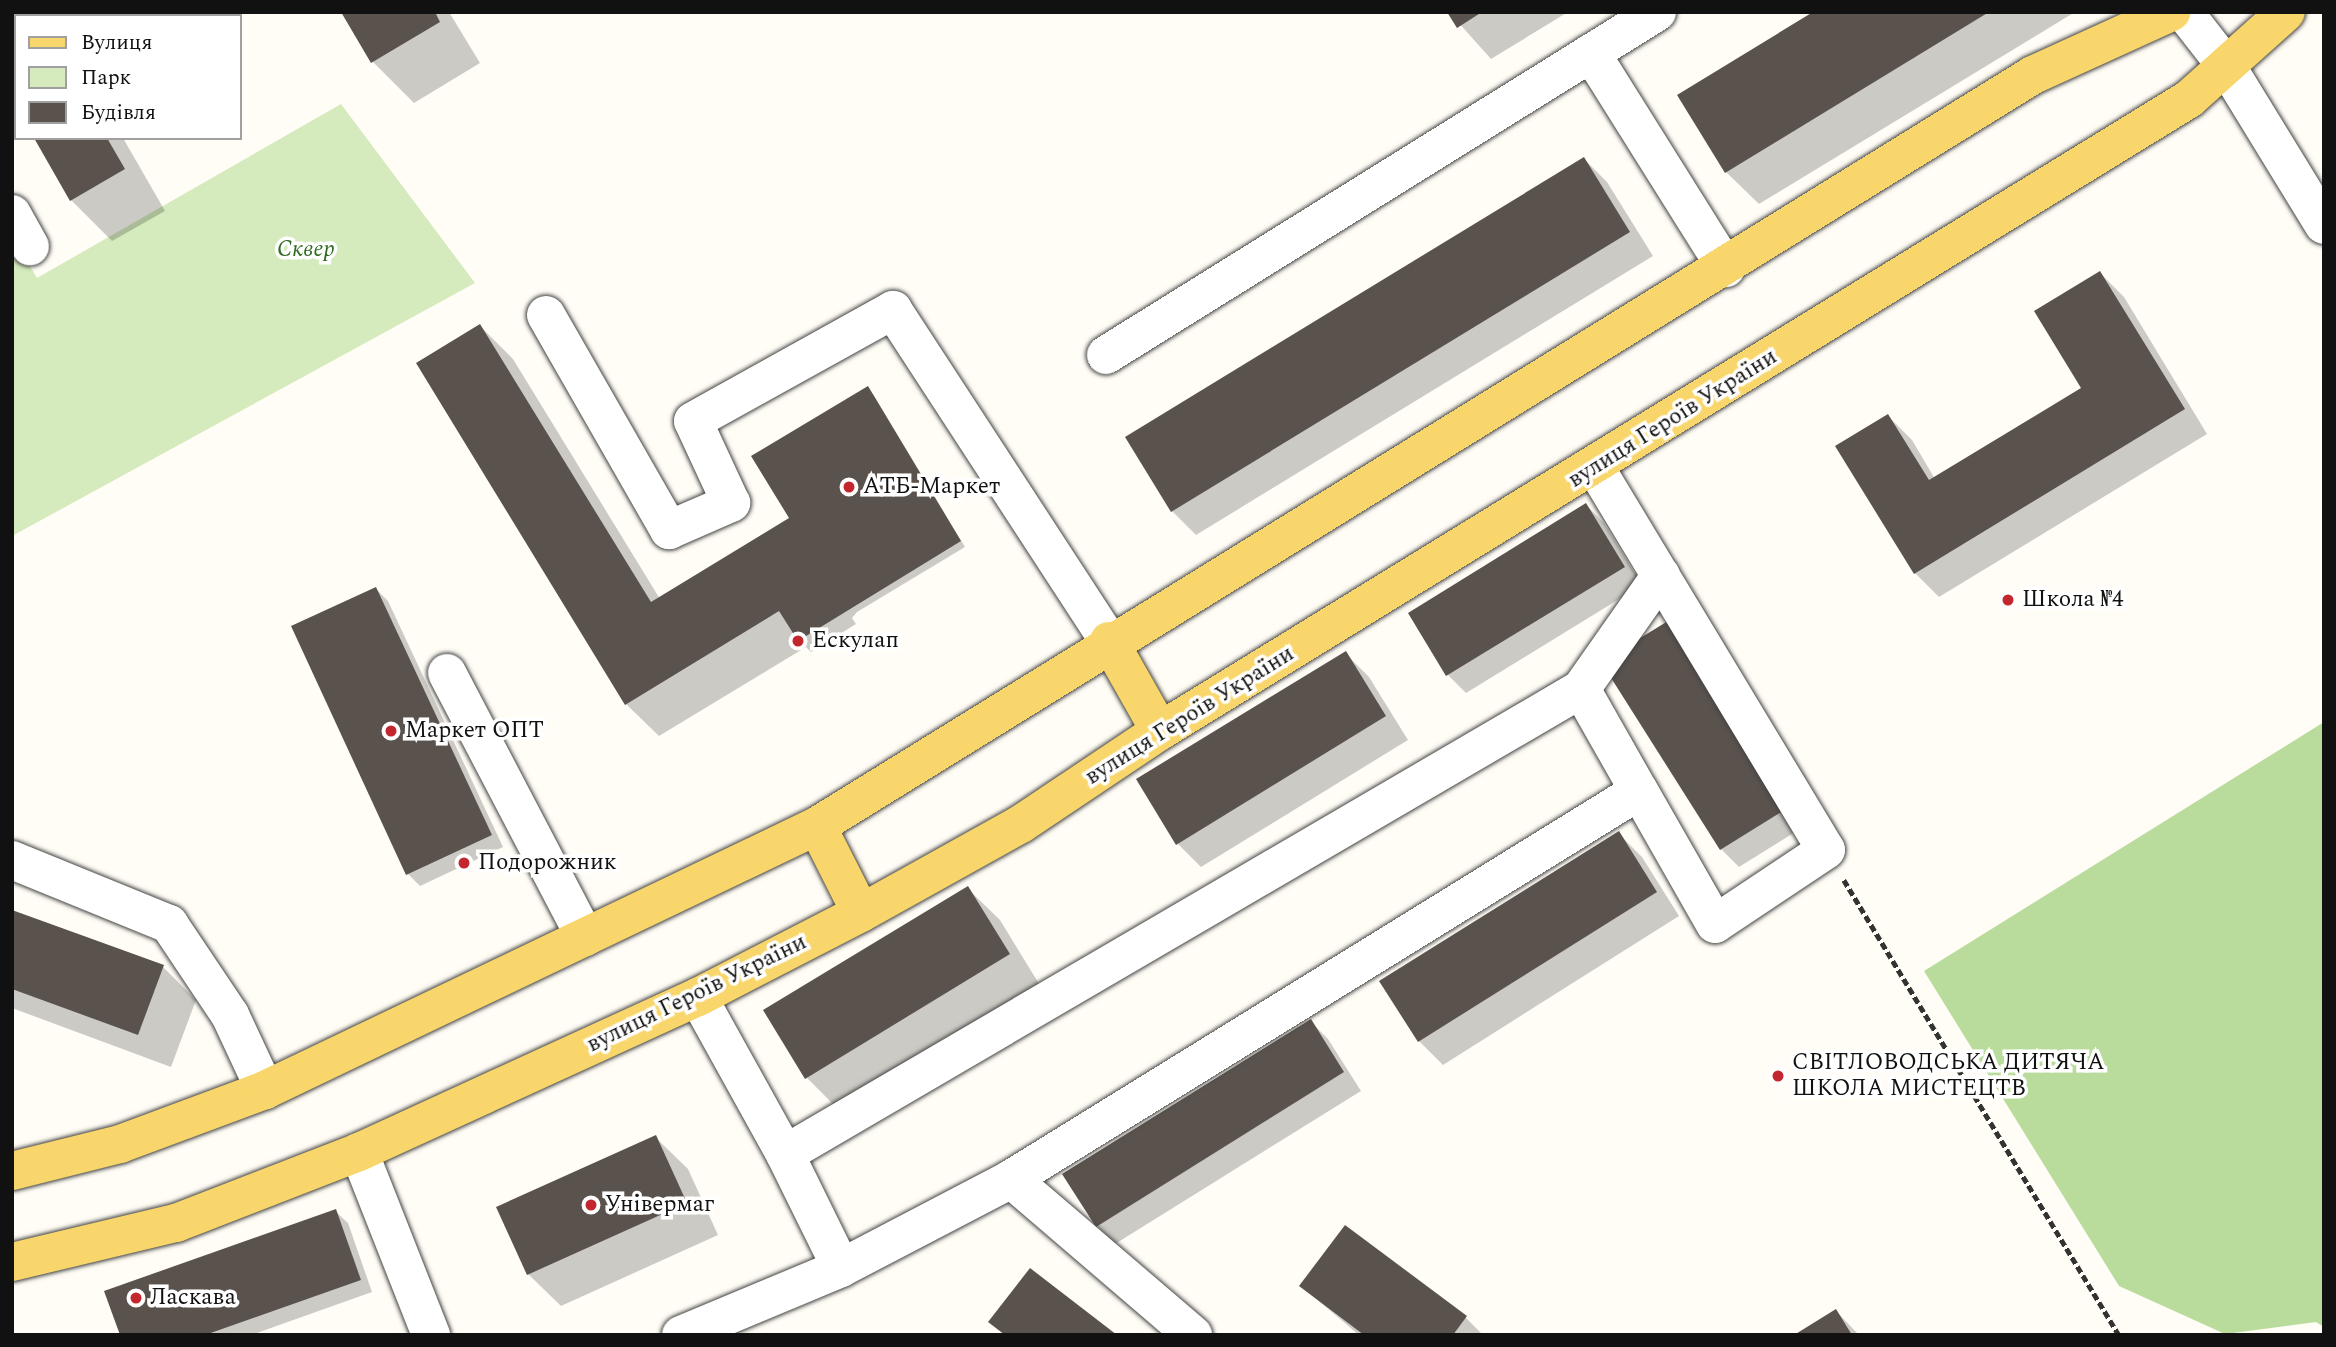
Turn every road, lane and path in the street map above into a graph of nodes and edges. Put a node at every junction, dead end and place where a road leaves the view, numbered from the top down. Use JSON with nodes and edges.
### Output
{"nodes":[{"id":1,"x":1657,"y":12,"type":"edge"},
{"id":2,"x":2171,"y":12,"type":"edge"},
{"id":3,"x":2184,"y":12,"type":"edge"},
{"id":4,"x":2286,"y":12,"type":"edge"},
{"id":5,"x":1591,"y":53,"type":"junction"},
{"id":6,"x":2227,"y":67,"type":"junction"},
{"id":7,"x":2324,"y":225,"type":"edge"},
{"id":8,"x":1726,"y":268,"type":"junction"},
{"id":9,"x":546,"y":315,"type":"dead end"},
{"id":10,"x":1106,"y":355,"type":"dead end"},
{"id":11,"x":1595,"y":467,"type":"junction"},
{"id":12,"x":1661,"y":575,"type":"junction"},
{"id":13,"x":1110,"y":641,"type":"junction"},
{"id":14,"x":447,"y":673,"type":"dead end"},
{"id":15,"x":1581,"y":689,"type":"junction"},
{"id":16,"x":1160,"y":731,"type":"junction"},
{"id":17,"x":1639,"y":791,"type":"junction"},
{"id":18,"x":817,"y":826,"type":"junction"},
{"id":19,"x":1826,"y":850,"type":"junction"},
{"id":20,"x":12,"y":860,"type":"edge"},
{"id":21,"x":861,"y":913,"type":"junction"},
{"id":22,"x":584,"y":937,"type":"junction"},
{"id":23,"x":698,"y":997,"type":"junction"},
{"id":24,"x":265,"y":1090,"type":"junction"},
{"id":25,"x":359,"y":1152,"type":"junction"},
{"id":26,"x":785,"y":1154,"type":"junction"},
{"id":27,"x":12,"y":1171,"type":"edge"},
{"id":28,"x":1011,"y":1180,"type":"junction"},
{"id":29,"x":12,"y":1262,"type":"edge"},
{"id":30,"x":841,"y":1268,"type":"junction"},
{"id":31,"x":431,"y":1335,"type":"edge"},
{"id":32,"x":681,"y":1335,"type":"edge"},
{"id":33,"x":1193,"y":1335,"type":"edge"},
{"id":34,"x":2119,"y":1335,"type":"edge"}],
"edges":[{"from":1,"to":5,"type":"street"},
{"from":2,"to":8,"type":"main road"},
{"from":3,"to":6,"type":"street"},
{"from":4,"to":6,"type":"main road","name":"вулиця Героїв України"},
{"from":5,"to":8,"type":"street"},
{"from":5,"to":10,"type":"street"},
{"from":6,"to":7,"type":"street"},
{"from":6,"to":11,"type":"main road","name":"вулиця Героїв України"},
{"from":8,"to":13,"type":"main road"},
{"from":9,"to":13,"type":"street"},
{"from":11,"to":12,"type":"street"},
{"from":11,"to":16,"type":"main road","name":"вулиця Героїв України"},
{"from":12,"to":15,"type":"street"},
{"from":12,"to":19,"type":"street"},
{"from":13,"to":16,"type":"main road"},
{"from":13,"to":18,"type":"main road"},
{"from":14,"to":22,"type":"street"},
{"from":15,"to":17,"type":"street"},
{"from":15,"to":26,"type":"street"},
{"from":16,"to":21,"type":"main road","name":"вулиця Героїв України"},
{"from":17,"to":19,"type":"street"},
{"from":17,"to":28,"type":"street"},
{"from":18,"to":21,"type":"main road"},
{"from":18,"to":22,"type":"main road"},
{"from":19,"to":34,"type":"path"},
{"from":20,"to":24,"type":"street"},
{"from":21,"to":23,"type":"main road","name":"вулиця Героїв України"},
{"from":22,"to":24,"type":"main road"},
{"from":23,"to":25,"type":"main road","name":"вулиця Героїв України"},
{"from":23,"to":26,"type":"street"},
{"from":24,"to":27,"type":"main road"},
{"from":25,"to":29,"type":"main road","name":"вулиця Героїв України"},
{"from":25,"to":31,"type":"street"},
{"from":26,"to":30,"type":"street"},
{"from":28,"to":30,"type":"street"},
{"from":28,"to":33,"type":"street"},
{"from":30,"to":32,"type":"street"}]}
